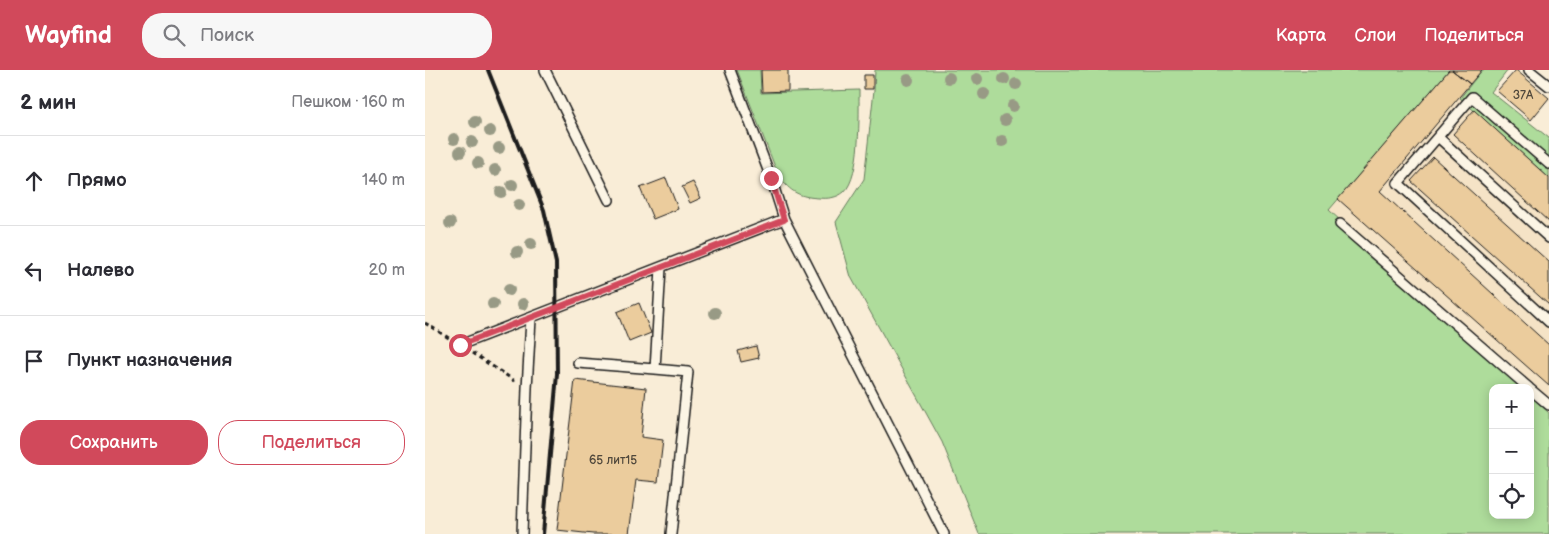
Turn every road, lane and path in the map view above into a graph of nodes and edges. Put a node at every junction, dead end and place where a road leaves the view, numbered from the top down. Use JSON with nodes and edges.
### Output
{"nodes":[{"id":1,"x":545,"y":70,"type":"edge"},
{"id":2,"x":730,"y":70,"type":"edge"},
{"id":3,"x":1529,"y":70,"type":"edge"},
{"id":4,"x":1549,"y":86,"type":"edge"},
{"id":5,"x":1438,"y":137,"type":"junction"},
{"id":6,"x":1549,"y":164,"type":"edge"},
{"id":7,"x":609,"y":200,"type":"dead end"},
{"id":8,"x":784,"y":220,"type":"junction"},
{"id":9,"x":1340,"y":224,"type":"dead end"},
{"id":10,"x":1549,"y":238,"type":"edge"},
{"id":11,"x":661,"y":268,"type":"junction"},
{"id":12,"x":531,"y":319,"type":"junction"},
{"id":13,"x":1549,"y":322,"type":"edge"},
{"id":14,"x":425,"y":323,"type":"edge"},
{"id":15,"x":460,"y":345,"type":"junction"},
{"id":16,"x":578,"y":363,"type":"dead end"},
{"id":17,"x":655,"y":369,"type":"junction"},
{"id":18,"x":1524,"y":384,"type":"edge"},
{"id":19,"x":527,"y":388,"type":"junction"},
{"id":20,"x":1534,"y":392,"type":"edge"},
{"id":21,"x":1549,"y":406,"type":"edge"},
{"id":22,"x":522,"y":534,"type":"edge"},
{"id":23,"x":671,"y":534,"type":"edge"},
{"id":24,"x":944,"y":534,"type":"edge"}],
"edges":[{"from":1,"to":7,"type":"lane"},
{"from":2,"to":8,"type":"lane"},
{"from":3,"to":4,"type":"lane"},
{"from":5,"to":6,"type":"lane"},
{"from":5,"to":10,"type":"lane"},
{"from":5,"to":13,"type":"lane"},
{"from":8,"to":11,"type":"lane"},
{"from":8,"to":24,"type":"lane"},
{"from":9,"to":18,"type":"lane"},
{"from":11,"to":12,"type":"lane"},
{"from":11,"to":17,"type":"lane"},
{"from":12,"to":15,"type":"lane"},
{"from":12,"to":19,"type":"lane"},
{"from":14,"to":15,"type":"path"},
{"from":15,"to":19,"type":"path"},
{"from":16,"to":17,"type":"lane"},
{"from":17,"to":23,"type":"lane"},
{"from":19,"to":22,"type":"lane"},
{"from":20,"to":21,"type":"lane"}]}
